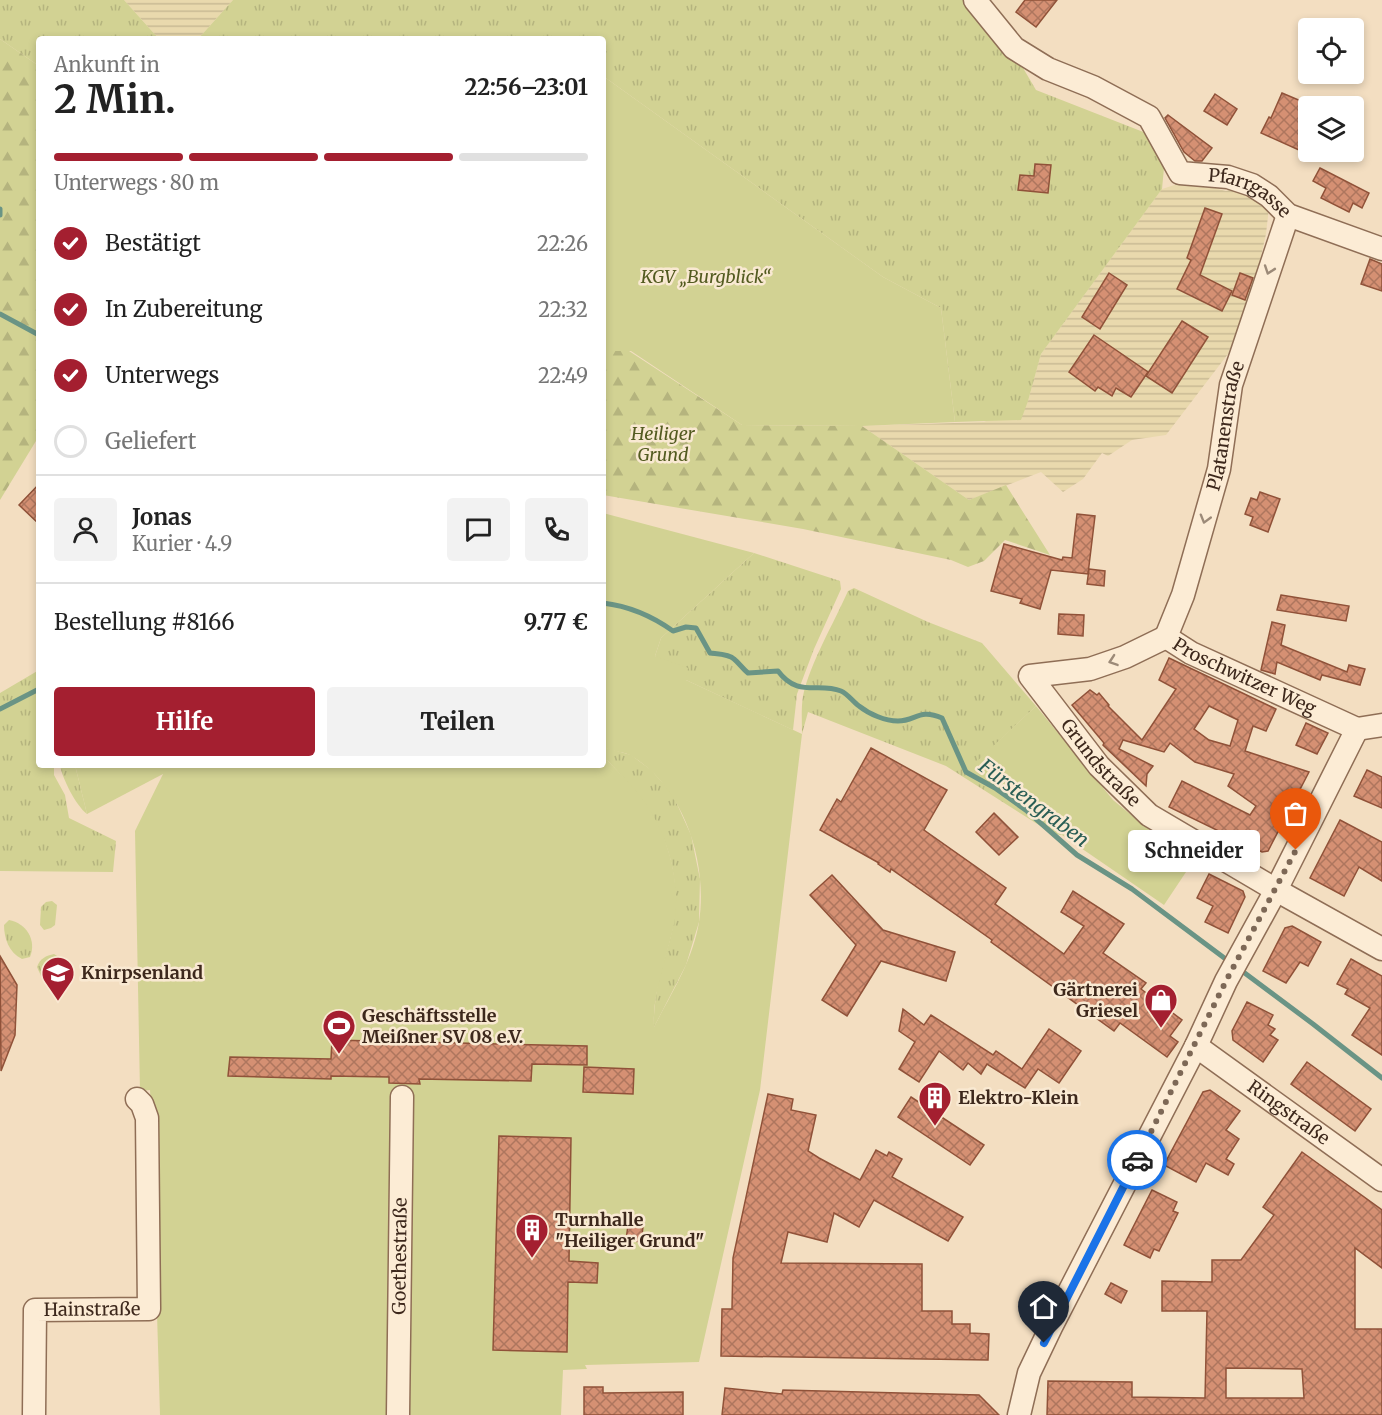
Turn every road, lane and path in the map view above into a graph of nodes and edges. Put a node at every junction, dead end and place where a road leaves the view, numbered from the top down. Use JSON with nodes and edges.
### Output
{"nodes":[{"id":1,"x":975,"y":0,"type":"edge"},
{"id":2,"x":1288,"y":215,"type":"junction"},
{"id":3,"x":1382,"y":249,"type":"edge"},
{"id":4,"x":1166,"y":637,"type":"junction"},
{"id":5,"x":1030,"y":676,"type":"joint"},
{"id":6,"x":1382,"y":725,"type":"edge"},
{"id":7,"x":1357,"y":729,"type":"junction"},
{"id":8,"x":1276,"y":890,"type":"junction"},
{"id":9,"x":1382,"y":949,"type":"edge"},
{"id":10,"x":1196,"y":1046,"type":"junction"},
{"id":11,"x":402,"y":1097,"type":"dead end"},
{"id":12,"x":137,"y":1100,"type":"dead end"},
{"id":13,"x":1382,"y":1180,"type":"edge"},
{"id":14,"x":34,"y":1415,"type":"edge"},
{"id":15,"x":398,"y":1415,"type":"edge"},
{"id":16,"x":1019,"y":1415,"type":"edge"}],
"edges":[{"from":1,"to":2,"type":"street","name":"Pfarrgasse"},
{"from":2,"to":3,"type":"street","name":"Pfarrgasse"},
{"from":2,"to":4,"type":"street","name":"Platanenstraße","one_way":true},
{"from":4,"to":5,"type":"street","name":"Proschwitzer Weg","one_way":true},
{"from":4,"to":7,"type":"street","name":"Proschwitzer Weg"},
{"from":5,"to":8,"type":"street","name":"Grundstraße"},
{"from":6,"to":7,"type":"street"},
{"from":7,"to":8,"type":"street"},
{"from":8,"to":9,"type":"street","name":"Grundstraße"},
{"from":8,"to":10,"type":"street"},
{"from":10,"to":13,"type":"street","name":"Ringstraße"},
{"from":10,"to":16,"type":"street"},
{"from":11,"to":15,"type":"street","name":"Goethestraße"},
{"from":12,"to":14,"type":"street","name":"Hainstraße"}]}
